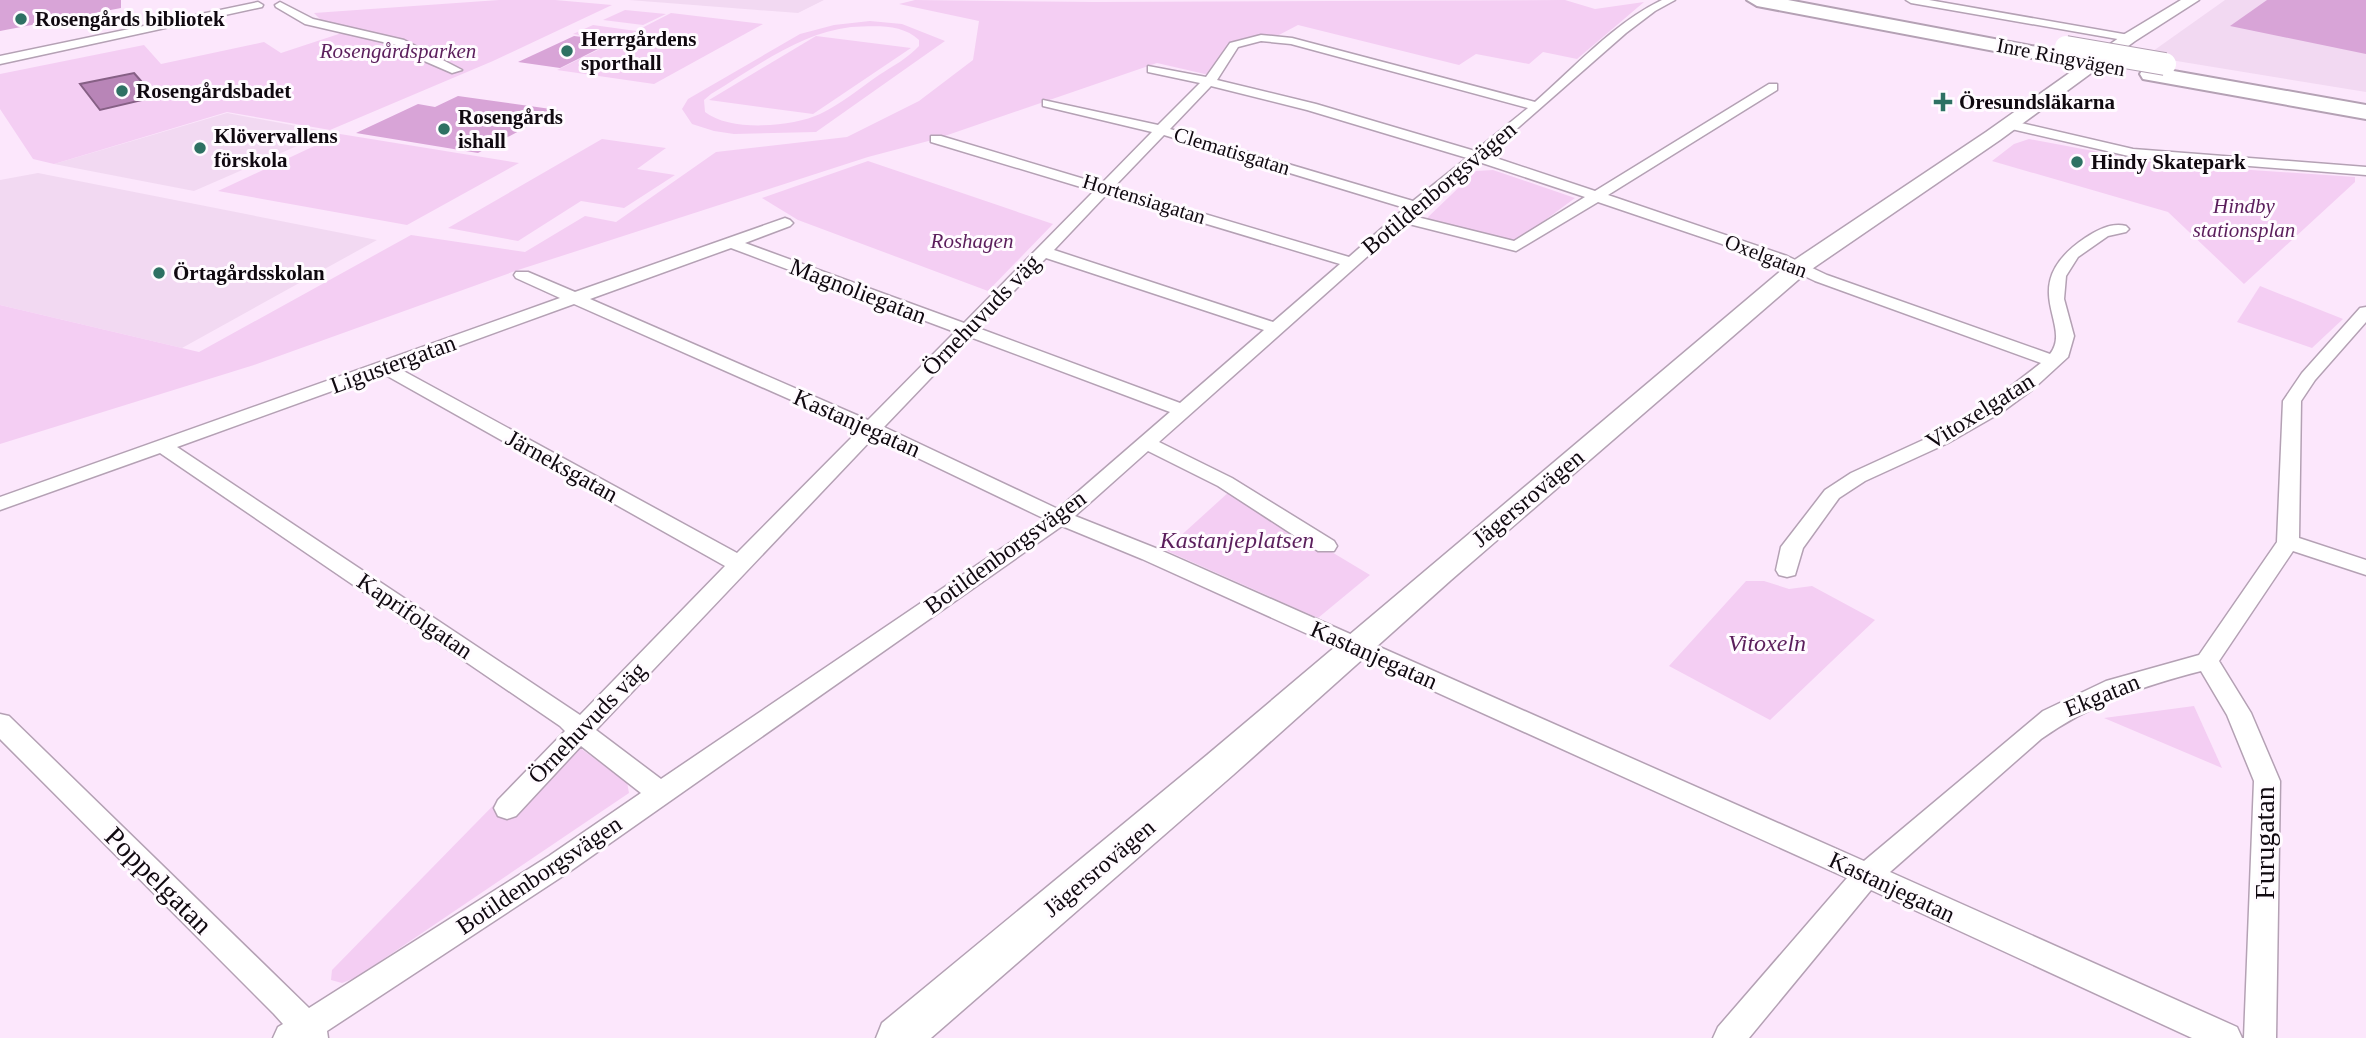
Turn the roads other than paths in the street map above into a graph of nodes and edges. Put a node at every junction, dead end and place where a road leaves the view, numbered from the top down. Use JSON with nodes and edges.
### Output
{"nodes":[{"id":1,"x":293,"y":0,"type":"edge"},
{"id":2,"x":1667,"y":0,"type":"edge"},
{"id":3,"x":1757,"y":0,"type":"edge"},
{"id":4,"x":1810,"y":0,"type":"edge"},
{"id":5,"x":1911,"y":0,"type":"edge"},
{"id":6,"x":2192,"y":0,"type":"edge"},
{"id":7,"x":261,"y":3,"type":"edge"},
{"id":8,"x":280,"y":5,"type":"junction"},
{"id":9,"x":2129,"y":38,"type":"junction"},
{"id":10,"x":2062,"y":52,"type":"junction"},
{"id":11,"x":0,"y":60,"type":"edge"},
{"id":12,"x":1152,"y":69,"type":"dead end"},
{"id":13,"x":2158,"y":69,"type":"junction"},
{"id":14,"x":456,"y":70,"type":"dead end"},
{"id":15,"x":1209,"y":80,"type":"junction"},
{"id":16,"x":1773,"y":87,"type":"dead end"},
{"id":17,"x":2366,"y":100,"type":"edge"},
{"id":18,"x":1047,"y":103,"type":"dead end"},
{"id":19,"x":1537,"y":107,"type":"junction"},
{"id":20,"x":2366,"y":112,"type":"edge"},
{"id":21,"x":2008,"y":124,"type":"junction"},
{"id":22,"x":1161,"y":130,"type":"junction"},
{"id":23,"x":936,"y":139,"type":"dead end"},
{"id":24,"x":1476,"y":158,"type":"junction"},
{"id":25,"x":2366,"y":171,"type":"edge"},
{"id":26,"x":1104,"y":187,"type":"junction"},
{"id":27,"x":1594,"y":196,"type":"junction"},
{"id":28,"x":1409,"y":212,"type":"junction"},
{"id":29,"x":785,"y":223,"type":"dead end"},
{"id":30,"x":2121,"y":229,"type":"dead end"},
{"id":31,"x":732,"y":243,"type":"junction"},
{"id":32,"x":1042,"y":251,"type":"junction"},
{"id":33,"x":1350,"y":262,"type":"junction"},
{"id":34,"x":1798,"y":268,"type":"junction"},
{"id":35,"x":522,"y":275,"type":"dead end"},
{"id":36,"x":573,"y":300,"type":"junction"},
{"id":37,"x":2365,"y":315,"type":"edge"},
{"id":38,"x":1275,"y":328,"type":"junction"},
{"id":39,"x":967,"y":332,"type":"junction"},
{"id":40,"x":2053,"y":361,"type":"junction"},
{"id":41,"x":384,"y":367,"type":"junction"},
{"id":42,"x":1182,"y":410,"type":"junction"},
{"id":43,"x":871,"y":428,"type":"junction"},
{"id":44,"x":1144,"y":442,"type":"junction"},
{"id":45,"x":164,"y":447,"type":"junction"},
{"id":46,"x":0,"y":504,"type":"edge"},
{"id":47,"x":1060,"y":517,"type":"junction"},
{"id":48,"x":2288,"y":542,"type":"junction"},
{"id":49,"x":1326,"y":546,"type":"dead end"},
{"id":50,"x":739,"y":564,"type":"junction"},
{"id":51,"x":2366,"y":568,"type":"edge"},
{"id":52,"x":1787,"y":570,"type":"dead end"},
{"id":53,"x":1355,"y":647,"type":"junction"},
{"id":54,"x":2207,"y":661,"type":"junction"},
{"id":55,"x":0,"y":723,"type":"edge"},
{"id":56,"x":579,"y":731,"type":"junction"},
{"id":57,"x":660,"y":793,"type":"junction"},
{"id":58,"x":507,"y":807,"type":"dead end"},
{"id":59,"x":1866,"y":876,"type":"junction"},
{"id":60,"x":303,"y":1034,"type":"edge"},
{"id":61,"x":898,"y":1038,"type":"edge"},
{"id":62,"x":1729,"y":1038,"type":"edge"},
{"id":63,"x":2226,"y":1038,"type":"edge"},
{"id":64,"x":2260,"y":1038,"type":"edge"}],
"edges":[{"from":1,"to":8,"type":"street"},
{"from":2,"to":19,"type":"street","name":"Botildenborgsvägen"},
{"from":3,"to":10,"type":"highway","name":"Inre Ringvägen"},
{"from":4,"to":10,"type":"highway","name":"Inre Ringvägen"},
{"from":5,"to":9,"type":"street"},
{"from":6,"to":9,"type":"street","name":"Jägersrovägen"},
{"from":7,"to":8,"type":"street"},
{"from":7,"to":11,"type":"street"},
{"from":8,"to":14,"type":"street"},
{"from":9,"to":21,"type":"street","name":"Jägersrovägen"},
{"from":10,"to":13,"type":"highway","name":"Inre Ringvägen"},
{"from":12,"to":15,"type":"street","name":"Oxelgatan"},
{"from":13,"to":17,"type":"highway","name":"Inre Ringvägen"},
{"from":13,"to":20,"type":"highway","name":"Inre Ringvägen"},
{"from":15,"to":19,"type":"street","name":"Örnehuvuds väg"},
{"from":15,"to":22,"type":"street","name":"Örnehuvuds väg"},
{"from":15,"to":24,"type":"street","name":"Oxelgatan"},
{"from":16,"to":27,"type":"street","name":"Clematisgatan"},
{"from":18,"to":22,"type":"street","name":"Clematisgatan"},
{"from":19,"to":24,"type":"street","name":"Botildenborgsvägen"},
{"from":21,"to":25,"type":"street"},
{"from":21,"to":34,"type":"street","name":"Jägersrovägen"},
{"from":22,"to":26,"type":"street","name":"Örnehuvuds väg"},
{"from":22,"to":28,"type":"street","name":"Clematisgatan"},
{"from":23,"to":26,"type":"street","name":"Hortensiagatan"},
{"from":24,"to":27,"type":"street","name":"Oxelgatan"},
{"from":24,"to":28,"type":"street","name":"Botildenborgsvägen"},
{"from":26,"to":32,"type":"street","name":"Örnehuvuds väg"},
{"from":26,"to":33,"type":"street","name":"Hortensiagatan"},
{"from":27,"to":28,"type":"street","name":"Clematisgatan"},
{"from":27,"to":34,"type":"street","name":"Oxelgatan"},
{"from":28,"to":33,"type":"street","name":"Botildenborgsvägen"},
{"from":29,"to":31,"type":"street","name":"Ligustergatan"},
{"from":30,"to":40,"type":"street","name":"Vitoxelgatan"},
{"from":31,"to":36,"type":"street","name":"Ligustergatan"},
{"from":31,"to":39,"type":"street","name":"Magnoliegatan"},
{"from":32,"to":38,"type":"street"},
{"from":32,"to":39,"type":"street","name":"Örnehuvuds väg"},
{"from":33,"to":38,"type":"street","name":"Botildenborgsvägen"},
{"from":34,"to":40,"type":"street","name":"Oxelgatan"},
{"from":34,"to":53,"type":"street","name":"Jägersrovägen"},
{"from":35,"to":36,"type":"street","name":"Kastanjegatan"},
{"from":36,"to":41,"type":"street","name":"Ligustergatan"},
{"from":36,"to":43,"type":"street","name":"Kastanjegatan"},
{"from":37,"to":48,"type":"street"},
{"from":38,"to":42,"type":"street","name":"Botildenborgsvägen"},
{"from":39,"to":42,"type":"street","name":"Magnoliegatan"},
{"from":39,"to":43,"type":"street","name":"Örnehuvuds väg"},
{"from":40,"to":52,"type":"street","name":"Vitoxelgatan"},
{"from":41,"to":45,"type":"street","name":"Ligustergatan"},
{"from":41,"to":50,"type":"street","name":"Järneksgatan"},
{"from":42,"to":44,"type":"street","name":"Botildenborgsvägen"},
{"from":43,"to":47,"type":"street","name":"Kastanjegatan"},
{"from":43,"to":50,"type":"street","name":"Örnehuvuds väg"},
{"from":44,"to":47,"type":"street","name":"Botildenborgsvägen"},
{"from":44,"to":49,"type":"street"},
{"from":45,"to":46,"type":"street","name":"Ligustergatan"},
{"from":45,"to":56,"type":"street","name":"Kaprifolgatan"},
{"from":47,"to":53,"type":"street","name":"Kastanjegatan"},
{"from":47,"to":57,"type":"street","name":"Botildenborgsvägen"},
{"from":48,"to":51,"type":"street"},
{"from":48,"to":54,"type":"street"},
{"from":50,"to":56,"type":"street","name":"Örnehuvuds väg"},
{"from":53,"to":59,"type":"street","name":"Kastanjegatan"},
{"from":53,"to":61,"type":"street","name":"Jägersrovägen"},
{"from":54,"to":59,"type":"street","name":"Ekgatan"},
{"from":54,"to":64,"type":"street","name":"Furugatan"},
{"from":55,"to":60,"type":"street","name":"Poppelgatan"},
{"from":56,"to":57,"type":"street","name":"Kaprifolgatan"},
{"from":56,"to":58,"type":"street","name":"Örnehuvuds väg"},
{"from":57,"to":60,"type":"street","name":"Botildenborgsvägen"},
{"from":59,"to":62,"type":"street","name":"Ekgatan"},
{"from":59,"to":63,"type":"street","name":"Kastanjegatan"}]}
